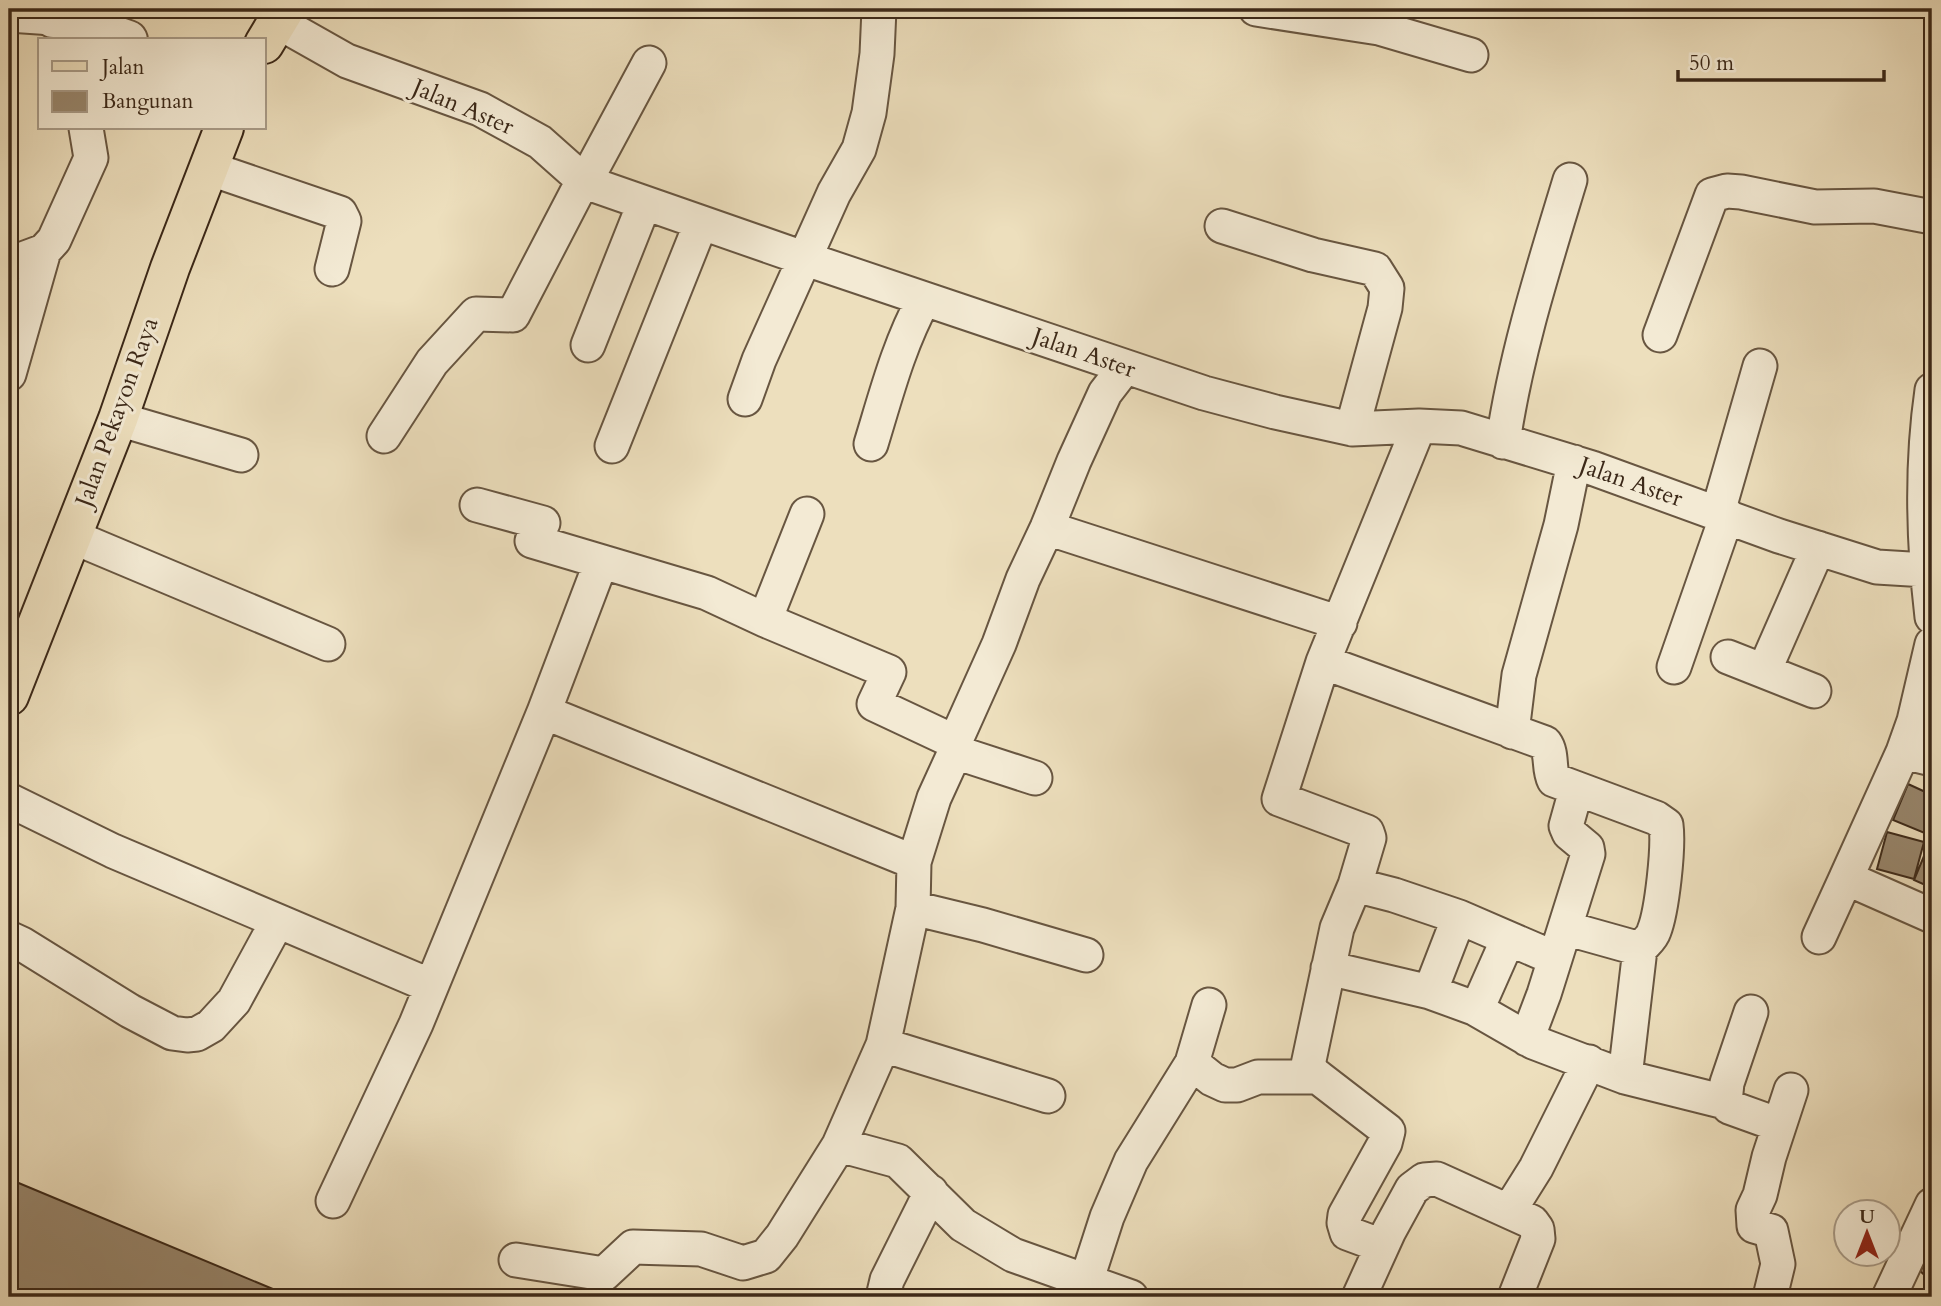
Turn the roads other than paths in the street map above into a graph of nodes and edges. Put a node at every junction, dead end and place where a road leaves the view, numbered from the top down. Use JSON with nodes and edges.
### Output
{"nodes":[{"id":1,"x":879,"y":9,"type":"edge"},
{"id":2,"x":1256,"y":9,"type":"edge"},
{"id":3,"x":9,"y":15,"type":"edge"},
{"id":4,"x":59,"y":21,"type":"edge"},
{"id":5,"x":276,"y":25,"type":"edge"},
{"id":6,"x":121,"y":38,"type":"edge"},
{"id":7,"x":1471,"y":55,"type":"dead end"},
{"id":8,"x":649,"y":63,"type":"dead end"},
{"id":9,"x":86,"y":130,"type":"edge"},
{"id":10,"x":223,"y":130,"type":"edge"},
{"id":11,"x":208,"y":168,"type":"junction"},
{"id":12,"x":1570,"y":180,"type":"dead end"},
{"id":13,"x":585,"y":182,"type":"junction"},
{"id":14,"x":644,"y":204,"type":"junction"},
{"id":15,"x":1932,"y":217,"type":"edge"},
{"id":16,"x":701,"y":223,"type":"junction"},
{"id":17,"x":1222,"y":226,"type":"dead end"},
{"id":18,"x":44,"y":251,"type":"junction"},
{"id":19,"x":806,"y":259,"type":"junction"},
{"id":20,"x":9,"y":264,"type":"edge"},
{"id":21,"x":332,"y":269,"type":"dead end"},
{"id":22,"x":923,"y":299,"type":"junction"},
{"id":23,"x":1660,"y":335,"type":"dead end"},
{"id":24,"x":588,"y":345,"type":"dead end"},
{"id":25,"x":1760,"y":366,"type":"dead end"},
{"id":26,"x":1125,"y":367,"type":"junction"},
{"id":27,"x":9,"y":374,"type":"edge"},
{"id":28,"x":1932,"y":390,"type":"edge"},
{"id":29,"x":745,"y":399,"type":"dead end"},
{"id":30,"x":118,"y":419,"type":"junction"},
{"id":31,"x":1419,"y":426,"type":"junction"},
{"id":32,"x":1352,"y":429,"type":"junction"},
{"id":33,"x":384,"y":436,"type":"dead end"},
{"id":34,"x":1929,"y":437,"type":"edge"},
{"id":35,"x":1503,"y":442,"type":"junction"},
{"id":36,"x":871,"y":444,"type":"dead end"},
{"id":37,"x":612,"y":446,"type":"dead end"},
{"id":38,"x":241,"y":455,"type":"dead end"},
{"id":39,"x":1574,"y":462,"type":"junction"},
{"id":40,"x":1928,"y":499,"type":"edge"},
{"id":41,"x":477,"y":505,"type":"dead end"},
{"id":42,"x":1722,"y":513,"type":"junction"},
{"id":43,"x":807,"y":514,"type":"dead end"},
{"id":44,"x":1047,"y":528,"type":"junction"},
{"id":45,"x":71,"y":536,"type":"junction"},
{"id":46,"x":1818,"y":548,"type":"junction"},
{"id":47,"x":601,"y":562,"type":"junction"},
{"id":48,"x":1926,"y":570,"type":"junction"},
{"id":49,"x":1932,"y":617,"type":"edge"},
{"id":50,"x":765,"y":620,"type":"junction"},
{"id":51,"x":1340,"y":624,"type":"junction"},
{"id":52,"x":328,"y":644,"type":"dead end"},
{"id":53,"x":1932,"y":644,"type":"edge"},
{"id":54,"x":1728,"y":657,"type":"dead end"},
{"id":55,"x":1322,"y":662,"type":"junction"},
{"id":56,"x":1674,"y":667,"type":"dead end"},
{"id":57,"x":1764,"y":671,"type":"junction"},
{"id":58,"x":1814,"y":691,"type":"dead end"},
{"id":59,"x":9,"y":696,"type":"edge"},
{"id":60,"x":544,"y":712,"type":"junction"},
{"id":61,"x":1512,"y":732,"type":"junction"},
{"id":62,"x":955,"y":747,"type":"junction"},
{"id":63,"x":1917,"y":756,"type":"edge"},
{"id":64,"x":1035,"y":778,"type":"dead end"},
{"id":65,"x":1576,"y":790,"type":"junction"},
{"id":66,"x":9,"y":800,"type":"edge"},
{"id":67,"x":914,"y":862,"type":"junction"},
{"id":68,"x":1846,"y":878,"type":"junction"},
{"id":69,"x":1355,"y":885,"type":"junction"},
{"id":70,"x":913,"y":908,"type":"junction"},
{"id":71,"x":1459,"y":916,"type":"junction"},
{"id":72,"x":1932,"y":916,"type":"edge"},
{"id":73,"x":277,"y":922,"type":"junction"},
{"id":74,"x":1819,"y":937,"type":"dead end"},
{"id":75,"x":9,"y":938,"type":"edge"},
{"id":76,"x":1508,"y":939,"type":"junction"},
{"id":77,"x":1559,"y":943,"type":"junction"},
{"id":78,"x":1640,"y":949,"type":"junction"},
{"id":79,"x":1086,"y":955,"type":"dead end"},
{"id":80,"x":1328,"y":968,"type":"junction"},
{"id":81,"x":431,"y":986,"type":"junction"},
{"id":82,"x":1430,"y":992,"type":"junction"},
{"id":83,"x":1209,"y":1005,"type":"dead end"},
{"id":84,"x":1477,"y":1009,"type":"junction"},
{"id":85,"x":1751,"y":1012,"type":"dead end"},
{"id":86,"x":1527,"y":1039,"type":"junction"},
{"id":87,"x":883,"y":1045,"type":"junction"},
{"id":88,"x":1589,"y":1062,"type":"junction"},
{"id":89,"x":1192,"y":1063,"type":"junction"},
{"id":90,"x":1318,"y":1077,"type":"junction"},
{"id":91,"x":1625,"y":1077,"type":"junction"},
{"id":92,"x":1791,"y":1090,"type":"dead end"},
{"id":93,"x":1048,"y":1096,"type":"dead end"},
{"id":94,"x":1725,"y":1102,"type":"junction"},
{"id":95,"x":1779,"y":1125,"type":"junction"},
{"id":96,"x":839,"y":1145,"type":"junction"},
{"id":97,"x":931,"y":1192,"type":"junction"},
{"id":98,"x":333,"y":1201,"type":"dead end"},
{"id":99,"x":1932,"y":1205,"type":"edge"},
{"id":100,"x":1510,"y":1211,"type":"junction"},
{"id":101,"x":1382,"y":1247,"type":"junction"},
{"id":102,"x":516,"y":1260,"type":"dead end"},
{"id":103,"x":1086,"y":1282,"type":"junction"},
{"id":104,"x":883,"y":1297,"type":"edge"},
{"id":105,"x":1131,"y":1297,"type":"edge"},
{"id":106,"x":1359,"y":1297,"type":"edge"},
{"id":107,"x":1515,"y":1297,"type":"edge"},
{"id":108,"x":1770,"y":1297,"type":"edge"},
{"id":109,"x":1889,"y":1297,"type":"edge"}],
"edges":[{"from":1,"to":19,"type":"street"},
{"from":2,"to":7,"type":"street"},
{"from":3,"to":4,"type":"street"},
{"from":4,"to":6,"type":"street"},
{"from":5,"to":13,"type":"street","name":"Jalan Aster"},
{"from":8,"to":13,"type":"street"},
{"from":9,"to":18,"type":"street"},
{"from":10,"to":11,"type":"main road","name":"Jalan Pekayon Raya"},
{"from":11,"to":21,"type":"street"},
{"from":11,"to":30,"type":"main road","name":"Jalan Pekayon Raya"},
{"from":12,"to":35,"type":"street"},
{"from":13,"to":14,"type":"street","name":"Jalan Aster"},
{"from":13,"to":33,"type":"street"},
{"from":14,"to":16,"type":"street","name":"Jalan Aster"},
{"from":14,"to":24,"type":"street"},
{"from":15,"to":23,"type":"street"},
{"from":16,"to":19,"type":"street","name":"Jalan Aster"},
{"from":16,"to":37,"type":"street"},
{"from":17,"to":32,"type":"street"},
{"from":18,"to":20,"type":"street"},
{"from":18,"to":27,"type":"street"},
{"from":19,"to":22,"type":"street","name":"Jalan Aster"},
{"from":19,"to":29,"type":"street"},
{"from":22,"to":26,"type":"street","name":"Jalan Aster"},
{"from":22,"to":36,"type":"street"},
{"from":25,"to":42,"type":"street"},
{"from":26,"to":32,"type":"street","name":"Jalan Aster"},
{"from":26,"to":44,"type":"street"},
{"from":28,"to":34,"type":"street"},
{"from":30,"to":38,"type":"street"},
{"from":30,"to":45,"type":"main road","name":"Jalan Pekayon Raya"},
{"from":31,"to":32,"type":"street","name":"Jalan Aster"},
{"from":31,"to":35,"type":"street","name":"Jalan Aster"},
{"from":31,"to":51,"type":"street"},
{"from":34,"to":40,"type":"street"},
{"from":35,"to":39,"type":"street","name":"Jalan Aster"},
{"from":39,"to":42,"type":"street","name":"Jalan Aster"},
{"from":39,"to":61,"type":"street"},
{"from":40,"to":48,"type":"street"},
{"from":41,"to":47,"type":"street"},
{"from":42,"to":46,"type":"street","name":"Jalan Aster"},
{"from":42,"to":56,"type":"street"},
{"from":43,"to":50,"type":"street"},
{"from":44,"to":51,"type":"street"},
{"from":44,"to":62,"type":"street"},
{"from":45,"to":52,"type":"street"},
{"from":45,"to":59,"type":"main road","name":"Jalan Pekayon Raya"},
{"from":46,"to":48,"type":"street","name":"Jalan Aster"},
{"from":46,"to":57,"type":"street"},
{"from":47,"to":50,"type":"street"},
{"from":47,"to":60,"type":"street"},
{"from":48,"to":49,"type":"street"},
{"from":50,"to":62,"type":"street"},
{"from":51,"to":55,"type":"street"},
{"from":53,"to":63,"type":"street"},
{"from":54,"to":57,"type":"street"},
{"from":55,"to":61,"type":"street"},
{"from":55,"to":69,"type":"street"},
{"from":57,"to":58,"type":"street"},
{"from":60,"to":67,"type":"street"},
{"from":60,"to":81,"type":"street"},
{"from":61,"to":65,"type":"street"},
{"from":62,"to":64,"type":"street"},
{"from":62,"to":67,"type":"street"},
{"from":63,"to":68,"type":"street"},
{"from":65,"to":77,"type":"street"},
{"from":65,"to":78,"type":"street"},
{"from":66,"to":73,"type":"street"},
{"from":67,"to":70,"type":"street"},
{"from":68,"to":72,"type":"street"},
{"from":68,"to":74,"type":"street"},
{"from":69,"to":71,"type":"street"},
{"from":69,"to":80,"type":"street"},
{"from":70,"to":79,"type":"street"},
{"from":70,"to":87,"type":"street"},
{"from":71,"to":76,"type":"street"},
{"from":71,"to":82,"type":"street"},
{"from":73,"to":75,"type":"street"},
{"from":73,"to":81,"type":"street"},
{"from":76,"to":77,"type":"street"},
{"from":76,"to":84,"type":"street"},
{"from":77,"to":78,"type":"street"},
{"from":77,"to":86,"type":"street"},
{"from":78,"to":91,"type":"street"},
{"from":80,"to":82,"type":"street"},
{"from":80,"to":90,"type":"street"},
{"from":81,"to":98,"type":"street"},
{"from":82,"to":84,"type":"street"},
{"from":83,"to":89,"type":"street"},
{"from":84,"to":86,"type":"street"},
{"from":85,"to":94,"type":"street"},
{"from":86,"to":88,"type":"street"},
{"from":87,"to":93,"type":"street"},
{"from":87,"to":96,"type":"street"},
{"from":88,"to":91,"type":"street"},
{"from":88,"to":100,"type":"street"},
{"from":89,"to":90,"type":"street"},
{"from":89,"to":103,"type":"street"},
{"from":90,"to":101,"type":"street"},
{"from":91,"to":94,"type":"street"},
{"from":92,"to":95,"type":"street"},
{"from":94,"to":95,"type":"street"},
{"from":95,"to":108,"type":"street"},
{"from":96,"to":97,"type":"street"},
{"from":96,"to":102,"type":"street"},
{"from":97,"to":103,"type":"street"},
{"from":97,"to":104,"type":"street"},
{"from":99,"to":109,"type":"street"},
{"from":100,"to":101,"type":"street"},
{"from":100,"to":107,"type":"street"},
{"from":101,"to":106,"type":"street"},
{"from":103,"to":105,"type":"street"}]}
